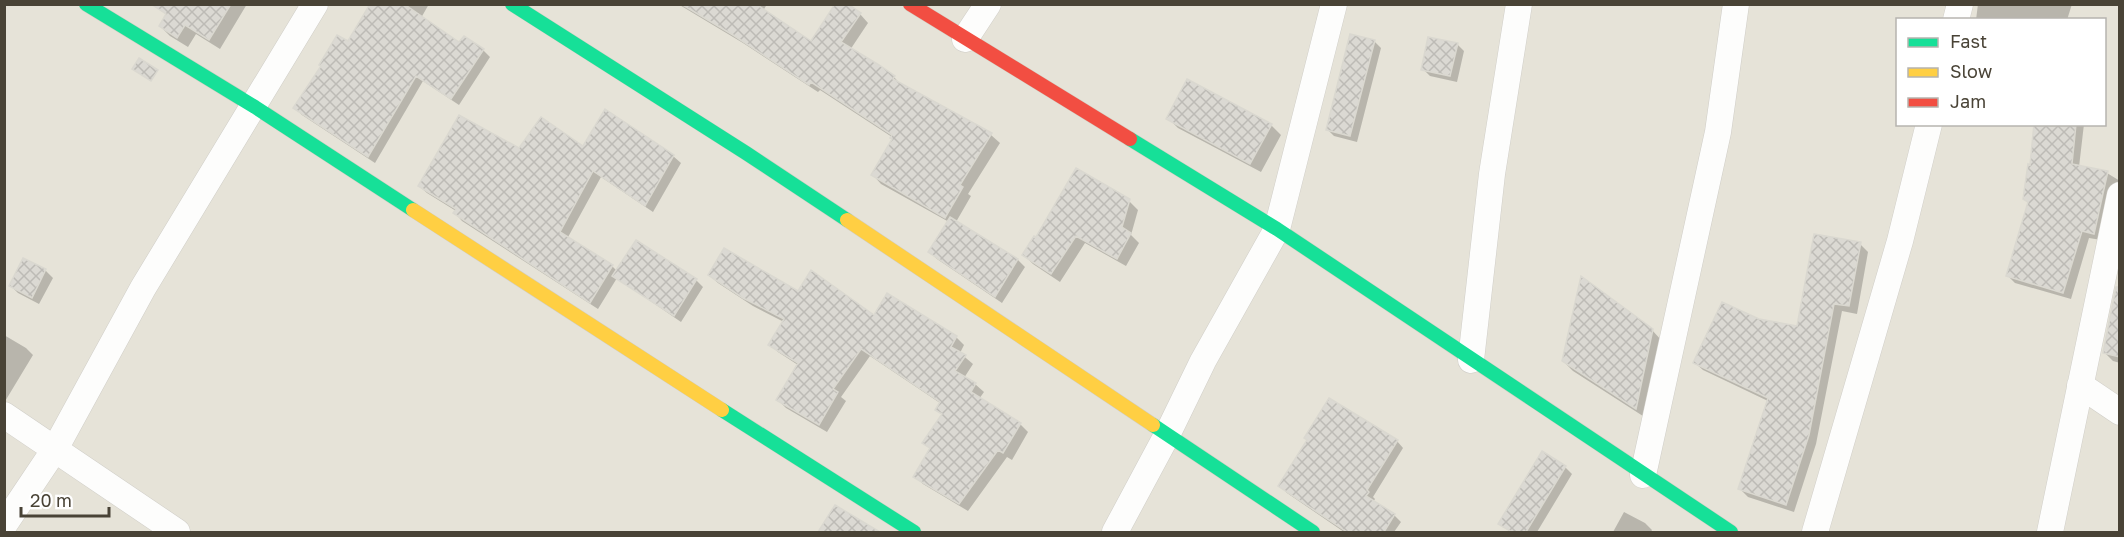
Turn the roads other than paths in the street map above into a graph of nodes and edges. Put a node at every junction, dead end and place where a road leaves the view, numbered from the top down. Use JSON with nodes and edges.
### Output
{"nodes":[{"id":1,"x":86,"y":4,"type":"edge"},
{"id":2,"x":315,"y":4,"type":"edge"},
{"id":3,"x":512,"y":4,"type":"edge"},
{"id":4,"x":910,"y":4,"type":"edge"},
{"id":5,"x":988,"y":4,"type":"edge"},
{"id":6,"x":1334,"y":4,"type":"edge"},
{"id":7,"x":1519,"y":4,"type":"edge"},
{"id":8,"x":1736,"y":4,"type":"edge"},
{"id":9,"x":965,"y":39,"type":"junction"},
{"id":10,"x":255,"y":107,"type":"junction"},
{"id":11,"x":1929,"y":126,"type":"edge"},
{"id":12,"x":2120,"y":195,"type":"edge"},
{"id":13,"x":1277,"y":229,"type":"junction"},
{"id":14,"x":1471,"y":360,"type":"junction"},
{"id":15,"x":2080,"y":385,"type":"junction"},
{"id":16,"x":2120,"y":412,"type":"edge"},
{"id":17,"x":4,"y":415,"type":"edge"},
{"id":18,"x":1167,"y":435,"type":"junction"},
{"id":19,"x":55,"y":449,"type":"junction"},
{"id":20,"x":1643,"y":475,"type":"junction"},
{"id":21,"x":4,"y":525,"type":"edge"},
{"id":22,"x":177,"y":532,"type":"edge"},
{"id":23,"x":914,"y":532,"type":"edge"},
{"id":24,"x":1115,"y":532,"type":"edge"},
{"id":25,"x":1313,"y":532,"type":"edge"},
{"id":26,"x":1731,"y":532,"type":"edge"},
{"id":27,"x":1815,"y":532,"type":"edge"},
{"id":28,"x":2050,"y":532,"type":"edge"}],
"edges":[{"from":1,"to":10,"type":"street"},
{"from":2,"to":10,"type":"street"},
{"from":3,"to":18,"type":"street"},
{"from":4,"to":9,"type":"street"},
{"from":5,"to":9,"type":"street"},
{"from":6,"to":13,"type":"street"},
{"from":7,"to":14,"type":"street"},
{"from":8,"to":20,"type":"street"},
{"from":9,"to":13,"type":"street"},
{"from":10,"to":19,"type":"street"},
{"from":10,"to":23,"type":"street"},
{"from":11,"to":27,"type":"street"},
{"from":12,"to":15,"type":"street"},
{"from":13,"to":14,"type":"street"},
{"from":13,"to":18,"type":"street"},
{"from":14,"to":20,"type":"street"},
{"from":15,"to":16,"type":"street"},
{"from":15,"to":28,"type":"street"},
{"from":17,"to":19,"type":"street"},
{"from":18,"to":24,"type":"street"},
{"from":18,"to":25,"type":"street"},
{"from":19,"to":21,"type":"street"},
{"from":19,"to":22,"type":"street"},
{"from":20,"to":26,"type":"street"}]}
